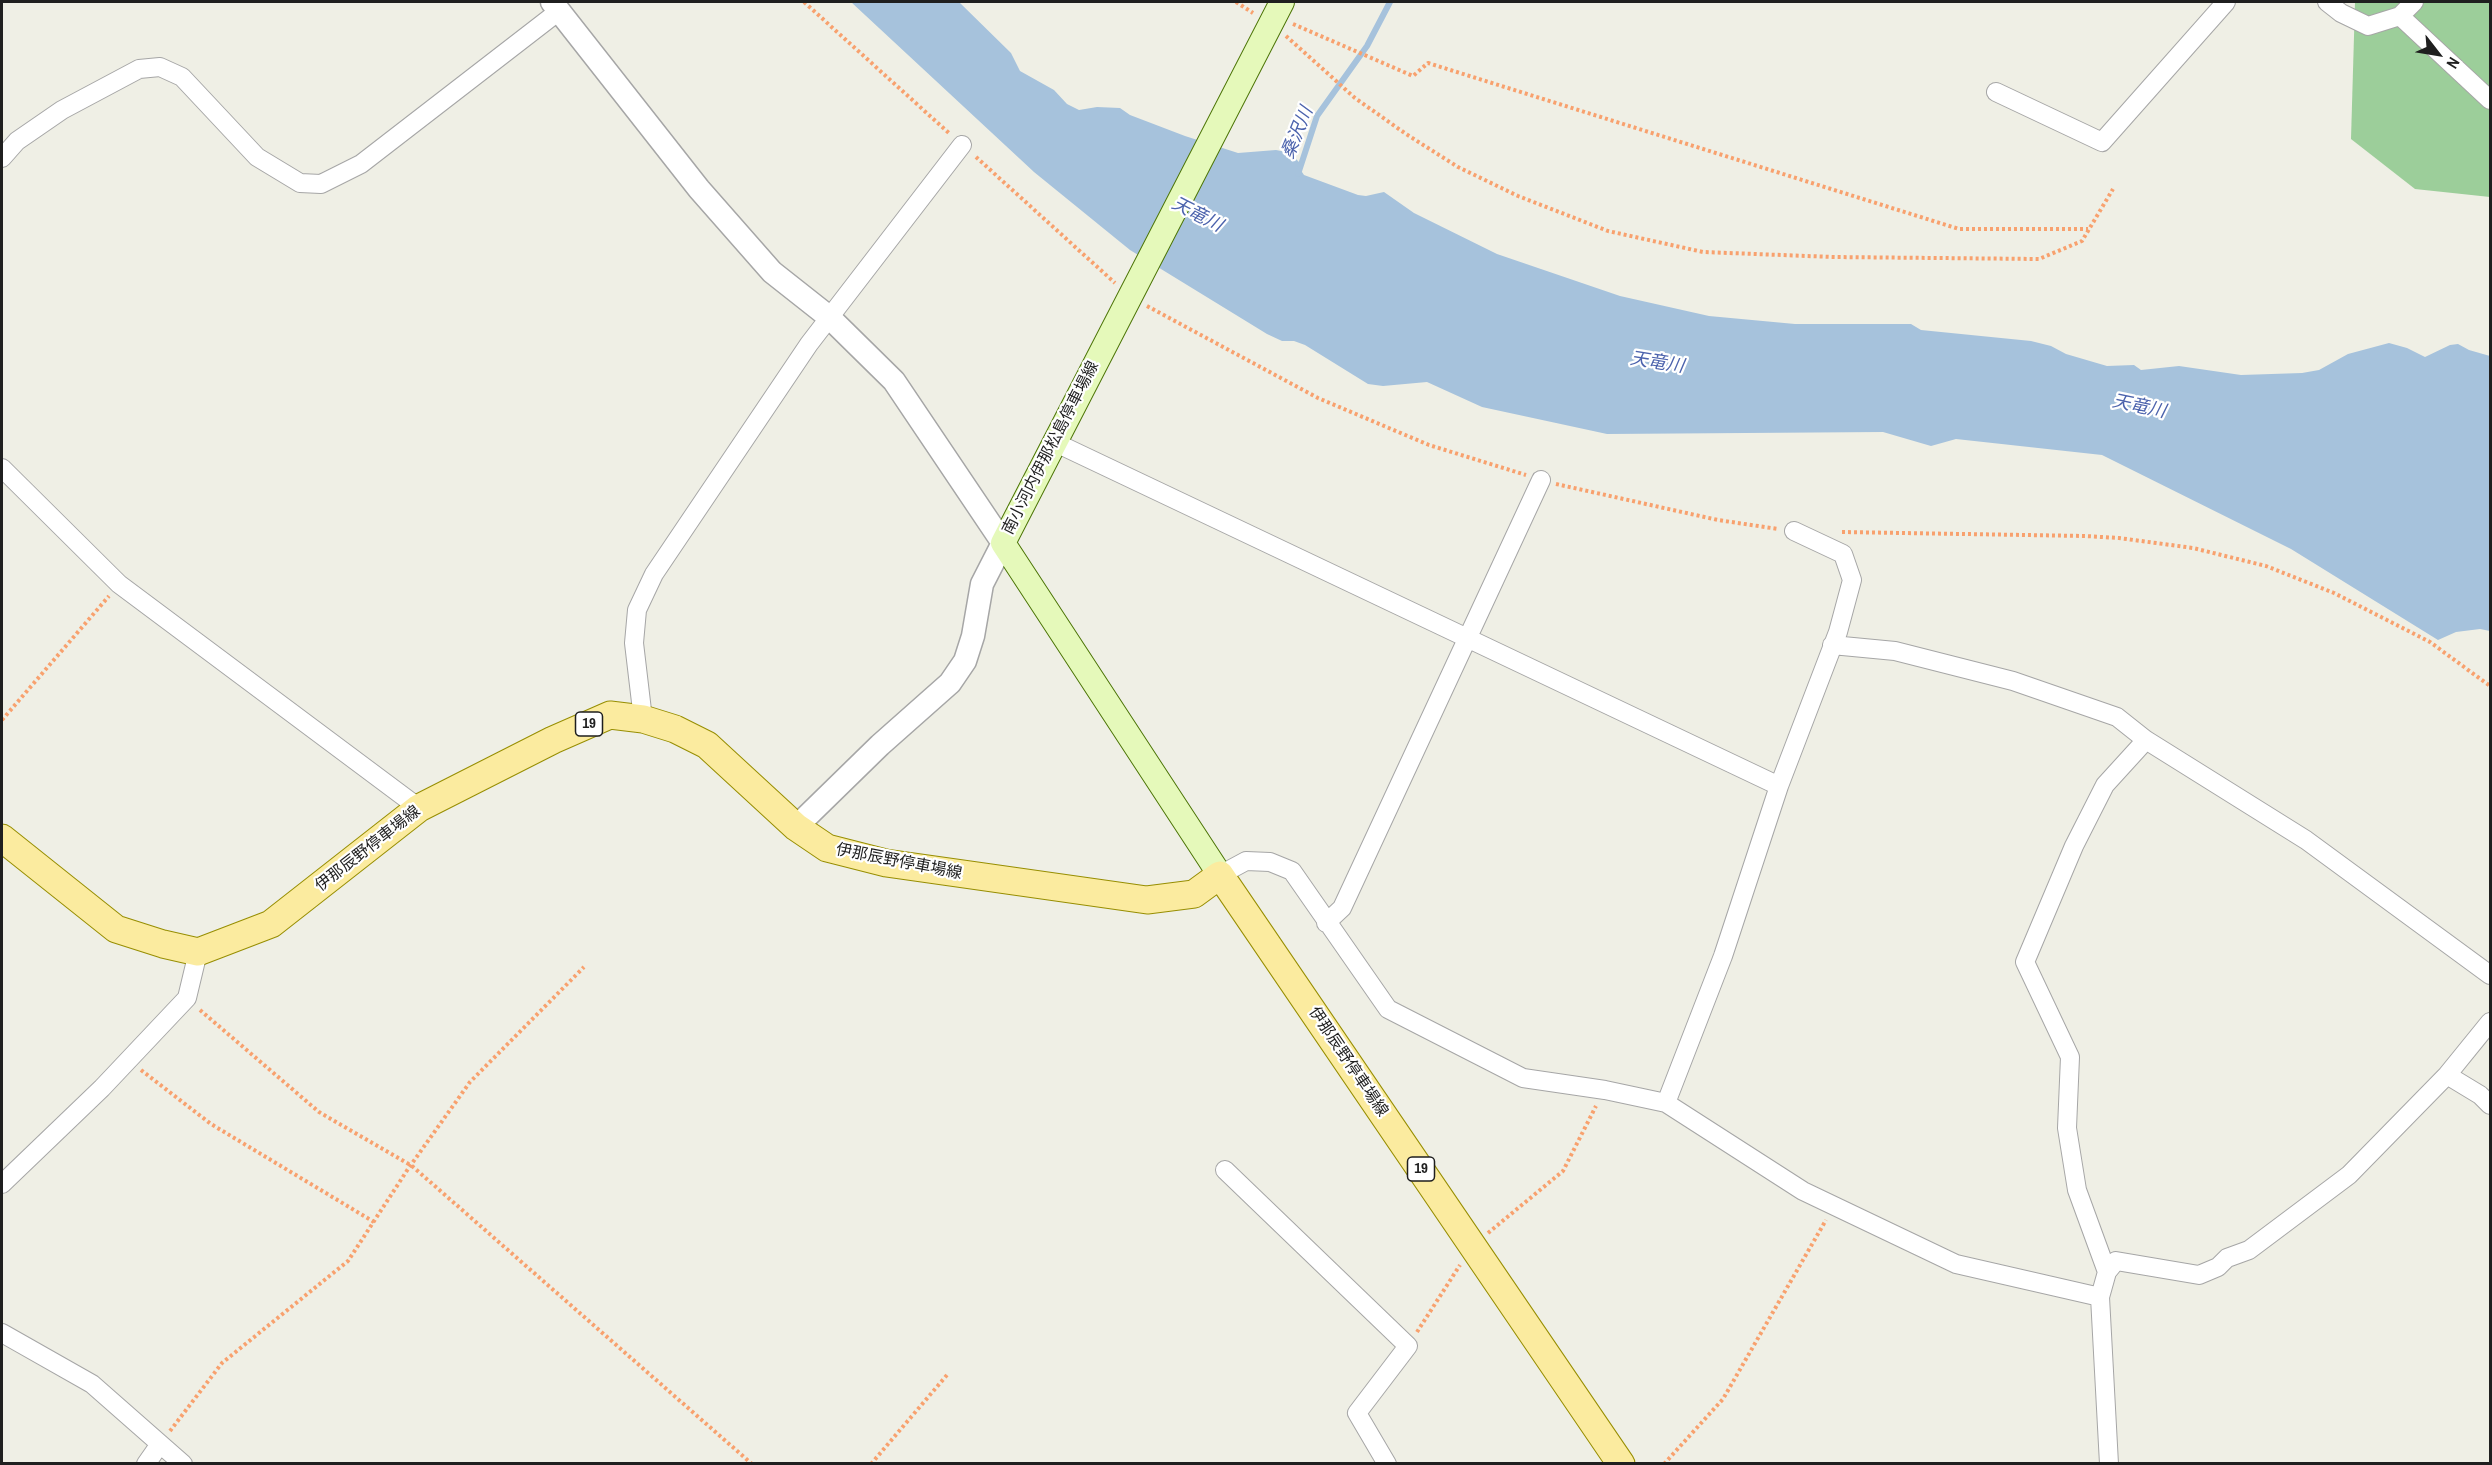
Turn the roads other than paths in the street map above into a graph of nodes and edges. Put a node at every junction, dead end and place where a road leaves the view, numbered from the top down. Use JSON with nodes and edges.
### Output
{"nodes":[{"id":1,"x":2226,"y":2,"type":"edge"},
{"id":2,"x":2327,"y":2,"type":"edge"},
{"id":3,"x":2414,"y":2,"type":"edge"},
{"id":4,"x":556,"y":6,"type":"edge"},
{"id":5,"x":2400,"y":16,"type":"junction"},
{"id":6,"x":1273,"y":21,"type":"edge"},
{"id":7,"x":1996,"y":92,"type":"dead end"},
{"id":8,"x":2490,"y":100,"type":"edge"},
{"id":9,"x":962,"y":145,"type":"road end"},
{"id":10,"x":2,"y":159,"type":"edge"},
{"id":11,"x":829,"y":317,"type":"junction"},
{"id":12,"x":1054,"y":442,"type":"junction"},
{"id":13,"x":2,"y":468,"type":"edge"},
{"id":14,"x":1541,"y":480,"type":"road end"},
{"id":15,"x":1794,"y":531,"type":"road end"},
{"id":16,"x":1003,"y":543,"type":"junction"},
{"id":17,"x":1466,"y":638,"type":"junction"},
{"id":18,"x":1832,"y":645,"type":"junction"},
{"id":19,"x":644,"y":719,"type":"junction"},
{"id":20,"x":2146,"y":740,"type":"junction"},
{"id":21,"x":1779,"y":786,"type":"junction"},
{"id":22,"x":419,"y":808,"type":"junction"},
{"id":23,"x":796,"y":827,"type":"junction"},
{"id":24,"x":2,"y":838,"type":"edge"},
{"id":25,"x":1220,"y":875,"type":"junction"},
{"id":26,"x":1326,"y":923,"type":"junction"},
{"id":27,"x":198,"y":952,"type":"junction"},
{"id":28,"x":2490,"y":975,"type":"edge"},
{"id":29,"x":2490,"y":1022,"type":"edge"},
{"id":30,"x":2447,"y":1075,"type":"junction"},
{"id":31,"x":1666,"y":1103,"type":"junction"},
{"id":32,"x":2490,"y":1105,"type":"edge"},
{"id":33,"x":1225,"y":1170,"type":"dead end"},
{"id":34,"x":2,"y":1184,"type":"edge"},
{"id":35,"x":2107,"y":1272,"type":"junction"},
{"id":36,"x":2100,"y":1297,"type":"junction"},
{"id":37,"x":2,"y":1333,"type":"edge"},
{"id":38,"x":160,"y":1444,"type":"junction"},
{"id":39,"x":146,"y":1464,"type":"edge"},
{"id":40,"x":183,"y":1464,"type":"edge"},
{"id":41,"x":1387,"y":1464,"type":"edge"},
{"id":42,"x":1621,"y":1464,"type":"edge"},
{"id":43,"x":2109,"y":1464,"type":"edge"}],
"edges":[{"from":1,"to":7,"type":"street"},
{"from":2,"to":5,"type":"street"},
{"from":3,"to":5,"type":"street"},
{"from":4,"to":10,"type":"street"},
{"from":4,"to":11,"type":"street"},
{"from":5,"to":8,"type":"street"},
{"from":6,"to":12,"type":"main road","name":"南小河内伊那松島停車場線"},
{"from":9,"to":11,"type":"street"},
{"from":11,"to":16,"type":"street"},
{"from":11,"to":19,"type":"street"},
{"from":12,"to":16,"type":"main road","name":"南小河内伊那松島停車場線"},
{"from":12,"to":17,"type":"street"},
{"from":13,"to":22,"type":"street"},
{"from":14,"to":17,"type":"street"},
{"from":15,"to":18,"type":"street"},
{"from":16,"to":23,"type":"street"},
{"from":16,"to":25,"type":"main road","name":"南小河内伊那松島停車場線"},
{"from":17,"to":21,"type":"street"},
{"from":17,"to":26,"type":"street"},
{"from":18,"to":20,"type":"street"},
{"from":18,"to":21,"type":"street"},
{"from":19,"to":22,"type":"main road","name":"伊那辰野停車場線","number":"19"},
{"from":19,"to":23,"type":"main road","name":"伊那辰野停車場線","number":"19"},
{"from":20,"to":28,"type":"street"},
{"from":20,"to":35,"type":"street"},
{"from":21,"to":31,"type":"street"},
{"from":22,"to":27,"type":"main road","name":"伊那辰野停車場線","number":"19"},
{"from":23,"to":25,"type":"main road","name":"伊那辰野停車場線","number":"19"},
{"from":24,"to":27,"type":"main road"},
{"from":25,"to":26,"type":"street"},
{"from":25,"to":42,"type":"main road","name":"伊那辰野停車場線","number":"19"},
{"from":26,"to":31,"type":"street"},
{"from":27,"to":34,"type":"street"},
{"from":29,"to":30,"type":"street"},
{"from":30,"to":32,"type":"street"},
{"from":30,"to":35,"type":"street"},
{"from":31,"to":36,"type":"street"},
{"from":33,"to":41,"type":"street"},
{"from":35,"to":36,"type":"street"},
{"from":36,"to":43,"type":"street"},
{"from":37,"to":38,"type":"street"},
{"from":38,"to":39,"type":"street"},
{"from":38,"to":40,"type":"street"}]}
